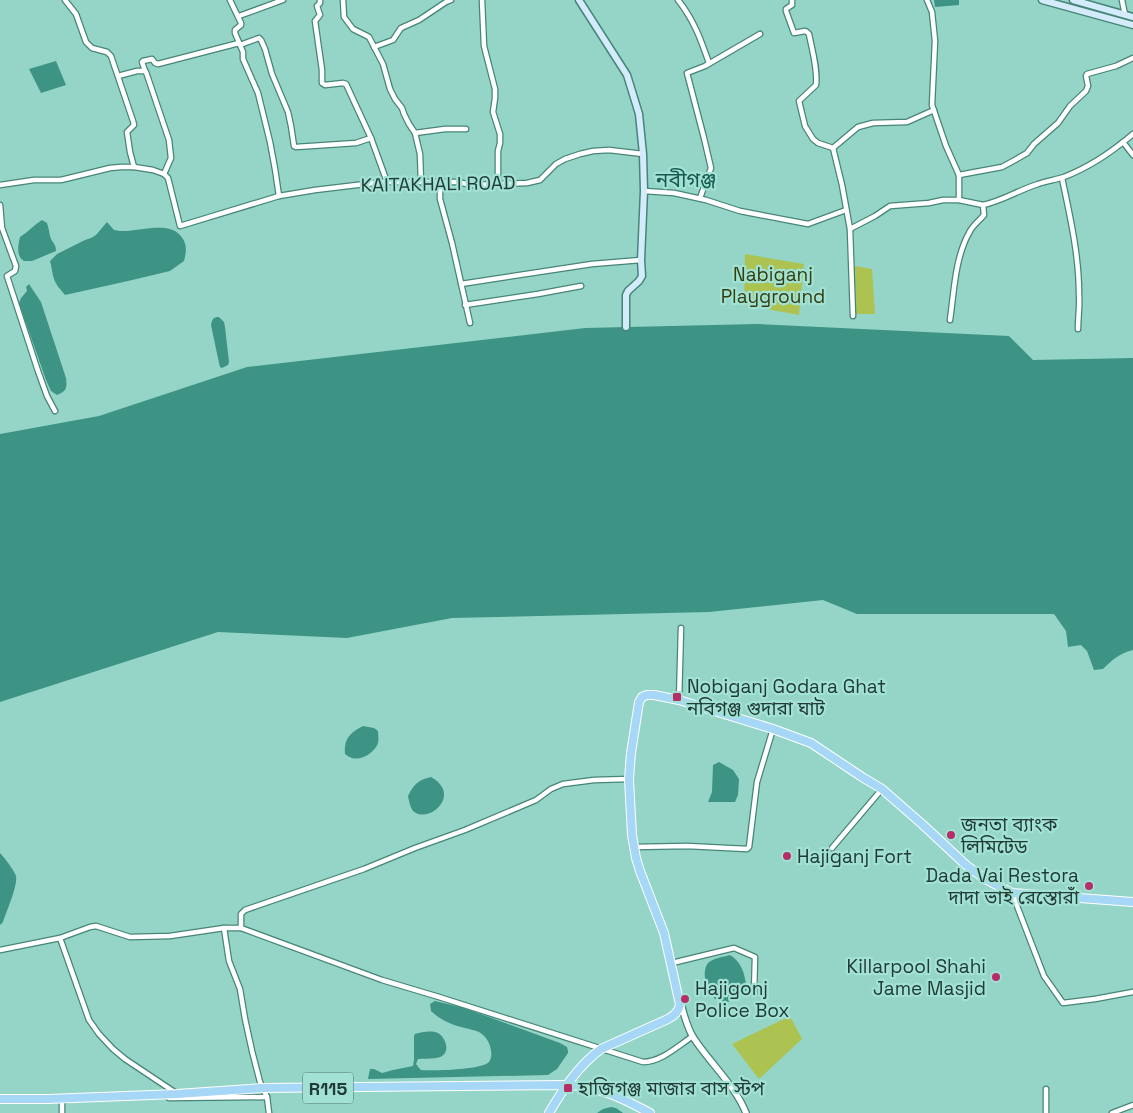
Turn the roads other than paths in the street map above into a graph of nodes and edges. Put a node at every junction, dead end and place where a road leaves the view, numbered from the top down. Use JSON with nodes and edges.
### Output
{"nodes":[{"id":1,"x":64,"y":0,"type":"edge"},
{"id":2,"x":230,"y":0,"type":"edge"},
{"id":3,"x":283,"y":0,"type":"edge"},
{"id":4,"x":320,"y":0,"type":"edge"},
{"id":5,"x":343,"y":0,"type":"edge"},
{"id":6,"x":451,"y":0,"type":"edge"},
{"id":7,"x":482,"y":0,"type":"edge"},
{"id":8,"x":579,"y":0,"type":"edge"},
{"id":9,"x":678,"y":0,"type":"edge"},
{"id":10,"x":792,"y":0,"type":"edge"},
{"id":11,"x":927,"y":0,"type":"edge"},
{"id":12,"x":1042,"y":0,"type":"edge"},
{"id":13,"x":1073,"y":0,"type":"edge"},
{"id":14,"x":1122,"y":0,"type":"edge"},
{"id":15,"x":1126,"y":15,"type":"junction"},
{"id":16,"x":239,"y":16,"type":"junction"},
{"id":17,"x":1133,"y":17,"type":"edge"},
{"id":18,"x":1133,"y":25,"type":"edge"},
{"id":19,"x":760,"y":34,"type":"dead end"},
{"id":20,"x":240,"y":44,"type":"junction"},
{"id":21,"x":374,"y":47,"type":"junction"},
{"id":22,"x":1133,"y":58,"type":"edge"},
{"id":23,"x":709,"y":63,"type":"junction"},
{"id":24,"x":145,"y":71,"type":"junction"},
{"id":25,"x":118,"y":76,"type":"junction"},
{"id":26,"x":934,"y":110,"type":"junction"},
{"id":27,"x":466,"y":128,"type":"dead end"},
{"id":28,"x":414,"y":133,"type":"junction"},
{"id":29,"x":1133,"y":134,"type":"edge"},
{"id":30,"x":371,"y":138,"type":"junction"},
{"id":31,"x":1123,"y":142,"type":"junction"},
{"id":32,"x":832,"y":148,"type":"junction"},
{"id":33,"x":642,"y":154,"type":"junction"},
{"id":34,"x":1133,"y":155,"type":"edge"},
{"id":35,"x":134,"y":167,"type":"junction"},
{"id":36,"x":164,"y":174,"type":"junction"},
{"id":37,"x":959,"y":176,"type":"junction"},
{"id":38,"x":1062,"y":178,"type":"junction"},
{"id":39,"x":387,"y":182,"type":"junction"},
{"id":40,"x":421,"y":182,"type":"junction"},
{"id":41,"x":443,"y":183,"type":"junction"},
{"id":42,"x":498,"y":184,"type":"junction"},
{"id":43,"x":0,"y":185,"type":"edge"},
{"id":44,"x":644,"y":191,"type":"junction"},
{"id":45,"x":279,"y":196,"type":"junction"},
{"id":46,"x":700,"y":198,"type":"junction"},
{"id":47,"x":959,"y":200,"type":"junction"},
{"id":48,"x":0,"y":205,"type":"edge"},
{"id":49,"x":983,"y":205,"type":"junction"},
{"id":50,"x":846,"y":210,"type":"junction"},
{"id":51,"x":850,"y":230,"type":"junction"},
{"id":52,"x":641,"y":260,"type":"junction"},
{"id":53,"x":461,"y":284,"type":"junction"},
{"id":54,"x":581,"y":286,"type":"dead end"},
{"id":55,"x":465,"y":305,"type":"junction"},
{"id":56,"x":853,"y":316,"type":"dead end"},
{"id":57,"x":950,"y":320,"type":"dead end"},
{"id":58,"x":470,"y":323,"type":"dead end"},
{"id":59,"x":626,"y":326,"type":"dead end"},
{"id":60,"x":1078,"y":329,"type":"dead end"},
{"id":61,"x":55,"y":411,"type":"dead end"},
{"id":62,"x":681,"y":628,"type":"dead end"},
{"id":63,"x":679,"y":700,"type":"junction"},
{"id":64,"x":773,"y":729,"type":"junction"},
{"id":65,"x":629,"y":779,"type":"junction"},
{"id":66,"x":882,"y":789,"type":"junction"},
{"id":67,"x":634,"y":847,"type":"junction"},
{"id":68,"x":832,"y":848,"type":"dead end"},
{"id":69,"x":1012,"y":893,"type":"junction"},
{"id":70,"x":1133,"y":902,"type":"edge"},
{"id":71,"x":224,"y":928,"type":"junction"},
{"id":72,"x":241,"y":928,"type":"junction"},
{"id":73,"x":60,"y":938,"type":"junction"},
{"id":74,"x":0,"y":950,"type":"edge"},
{"id":75,"x":672,"y":963,"type":"junction"},
{"id":76,"x":1133,"y":992,"type":"edge"},
{"id":77,"x":754,"y":993,"type":"dead end"},
{"id":78,"x":680,"y":1002,"type":"junction"},
{"id":79,"x":692,"y":1036,"type":"junction"},
{"id":80,"x":602,"y":1049,"type":"junction"},
{"id":81,"x":567,"y":1085,"type":"junction"},
{"id":82,"x":263,"y":1088,"type":"junction"},
{"id":83,"x":1046,"y":1089,"type":"dead end"},
{"id":84,"x":177,"y":1094,"type":"junction"},
{"id":85,"x":267,"y":1098,"type":"junction"},
{"id":86,"x":0,"y":1100,"type":"edge"},
{"id":87,"x":1133,"y":1105,"type":"edge"},
{"id":88,"x":62,"y":1113,"type":"edge"},
{"id":89,"x":269,"y":1113,"type":"edge"},
{"id":90,"x":548,"y":1113,"type":"edge"},
{"id":91,"x":650,"y":1113,"type":"edge"},
{"id":92,"x":746,"y":1113,"type":"edge"},
{"id":93,"x":1046,"y":1113,"type":"edge"},
{"id":94,"x":1112,"y":1113,"type":"edge"}],
"edges":[{"from":1,"to":25,"type":"street"},
{"from":2,"to":16,"type":"street"},
{"from":3,"to":16,"type":"street"},
{"from":4,"to":30,"type":"street"},
{"from":5,"to":21,"type":"street"},
{"from":6,"to":21,"type":"street"},
{"from":7,"to":42,"type":"street"},
{"from":8,"to":33,"type":"main road"},
{"from":9,"to":23,"type":"street"},
{"from":10,"to":32,"type":"street"},
{"from":11,"to":26,"type":"street"},
{"from":12,"to":18,"type":"main road"},
{"from":13,"to":15,"type":"main road"},
{"from":14,"to":15,"type":"street"},
{"from":15,"to":17,"type":"main road"},
{"from":16,"to":20,"type":"street"},
{"from":19,"to":23,"type":"street"},
{"from":20,"to":24,"type":"street"},
{"from":20,"to":30,"type":"street"},
{"from":20,"to":45,"type":"street"},
{"from":21,"to":28,"type":"street"},
{"from":22,"to":37,"type":"street"},
{"from":23,"to":46,"type":"street"},
{"from":24,"to":25,"type":"street"},
{"from":24,"to":36,"type":"street"},
{"from":25,"to":35,"type":"street"},
{"from":26,"to":32,"type":"street"},
{"from":26,"to":37,"type":"street"},
{"from":27,"to":28,"type":"street"},
{"from":28,"to":40,"type":"street"},
{"from":29,"to":31,"type":"street"},
{"from":30,"to":39,"type":"street"},
{"from":31,"to":34,"type":"street"},
{"from":31,"to":38,"type":"street"},
{"from":32,"to":50,"type":"street"},
{"from":33,"to":42,"type":"street","name":"KAITAKHALI ROAD"},
{"from":33,"to":44,"type":"main road"},
{"from":35,"to":36,"type":"street"},
{"from":35,"to":43,"type":"street"},
{"from":36,"to":45,"type":"street","name":"KAITAKHALI ROAD"},
{"from":37,"to":47,"type":"street"},
{"from":38,"to":49,"type":"street"},
{"from":38,"to":60,"type":"street"},
{"from":39,"to":40,"type":"street","name":"KAITAKHALI ROAD"},
{"from":39,"to":45,"type":"street","name":"KAITAKHALI ROAD"},
{"from":40,"to":41,"type":"street","name":"KAITAKHALI ROAD"},
{"from":41,"to":42,"type":"street","name":"KAITAKHALI ROAD"},
{"from":41,"to":53,"type":"street"},
{"from":44,"to":46,"type":"street"},
{"from":44,"to":52,"type":"main road"},
{"from":46,"to":50,"type":"street"},
{"from":47,"to":49,"type":"street"},
{"from":47,"to":51,"type":"street"},
{"from":48,"to":61,"type":"street"},
{"from":49,"to":57,"type":"street"},
{"from":50,"to":51,"type":"street"},
{"from":51,"to":56,"type":"street"},
{"from":52,"to":53,"type":"street"},
{"from":52,"to":59,"type":"main road"},
{"from":53,"to":55,"type":"street"},
{"from":54,"to":55,"type":"street"},
{"from":55,"to":58,"type":"street"},
{"from":62,"to":63,"type":"street"},
{"from":63,"to":64,"type":"main road"},
{"from":63,"to":65,"type":"main road"},
{"from":64,"to":66,"type":"main road"},
{"from":64,"to":67,"type":"street"},
{"from":65,"to":67,"type":"main road"},
{"from":65,"to":72,"type":"street"},
{"from":66,"to":68,"type":"street"},
{"from":66,"to":69,"type":"main road"},
{"from":67,"to":75,"type":"main road"},
{"from":69,"to":70,"type":"main road"},
{"from":69,"to":76,"type":"street"},
{"from":71,"to":72,"type":"street"},
{"from":71,"to":73,"type":"street"},
{"from":71,"to":82,"type":"street"},
{"from":72,"to":80,"type":"street"},
{"from":73,"to":74,"type":"street"},
{"from":73,"to":84,"type":"street"},
{"from":75,"to":77,"type":"street"},
{"from":75,"to":78,"type":"main road"},
{"from":78,"to":79,"type":"street"},
{"from":78,"to":80,"type":"main road"},
{"from":79,"to":80,"type":"street"},
{"from":79,"to":92,"type":"street"},
{"from":80,"to":81,"type":"main road"},
{"from":81,"to":82,"type":"main road","number":"R115"},
{"from":81,"to":90,"type":"main road"},
{"from":81,"to":91,"type":"main road","number":"R115"},
{"from":82,"to":84,"type":"main road","number":"R115"},
{"from":82,"to":85,"type":"street"},
{"from":83,"to":93,"type":"street"},
{"from":84,"to":86,"type":"main road","number":"R115"},
{"from":85,"to":88,"type":"street"},
{"from":85,"to":89,"type":"street"},
{"from":87,"to":94,"type":"street"}]}
